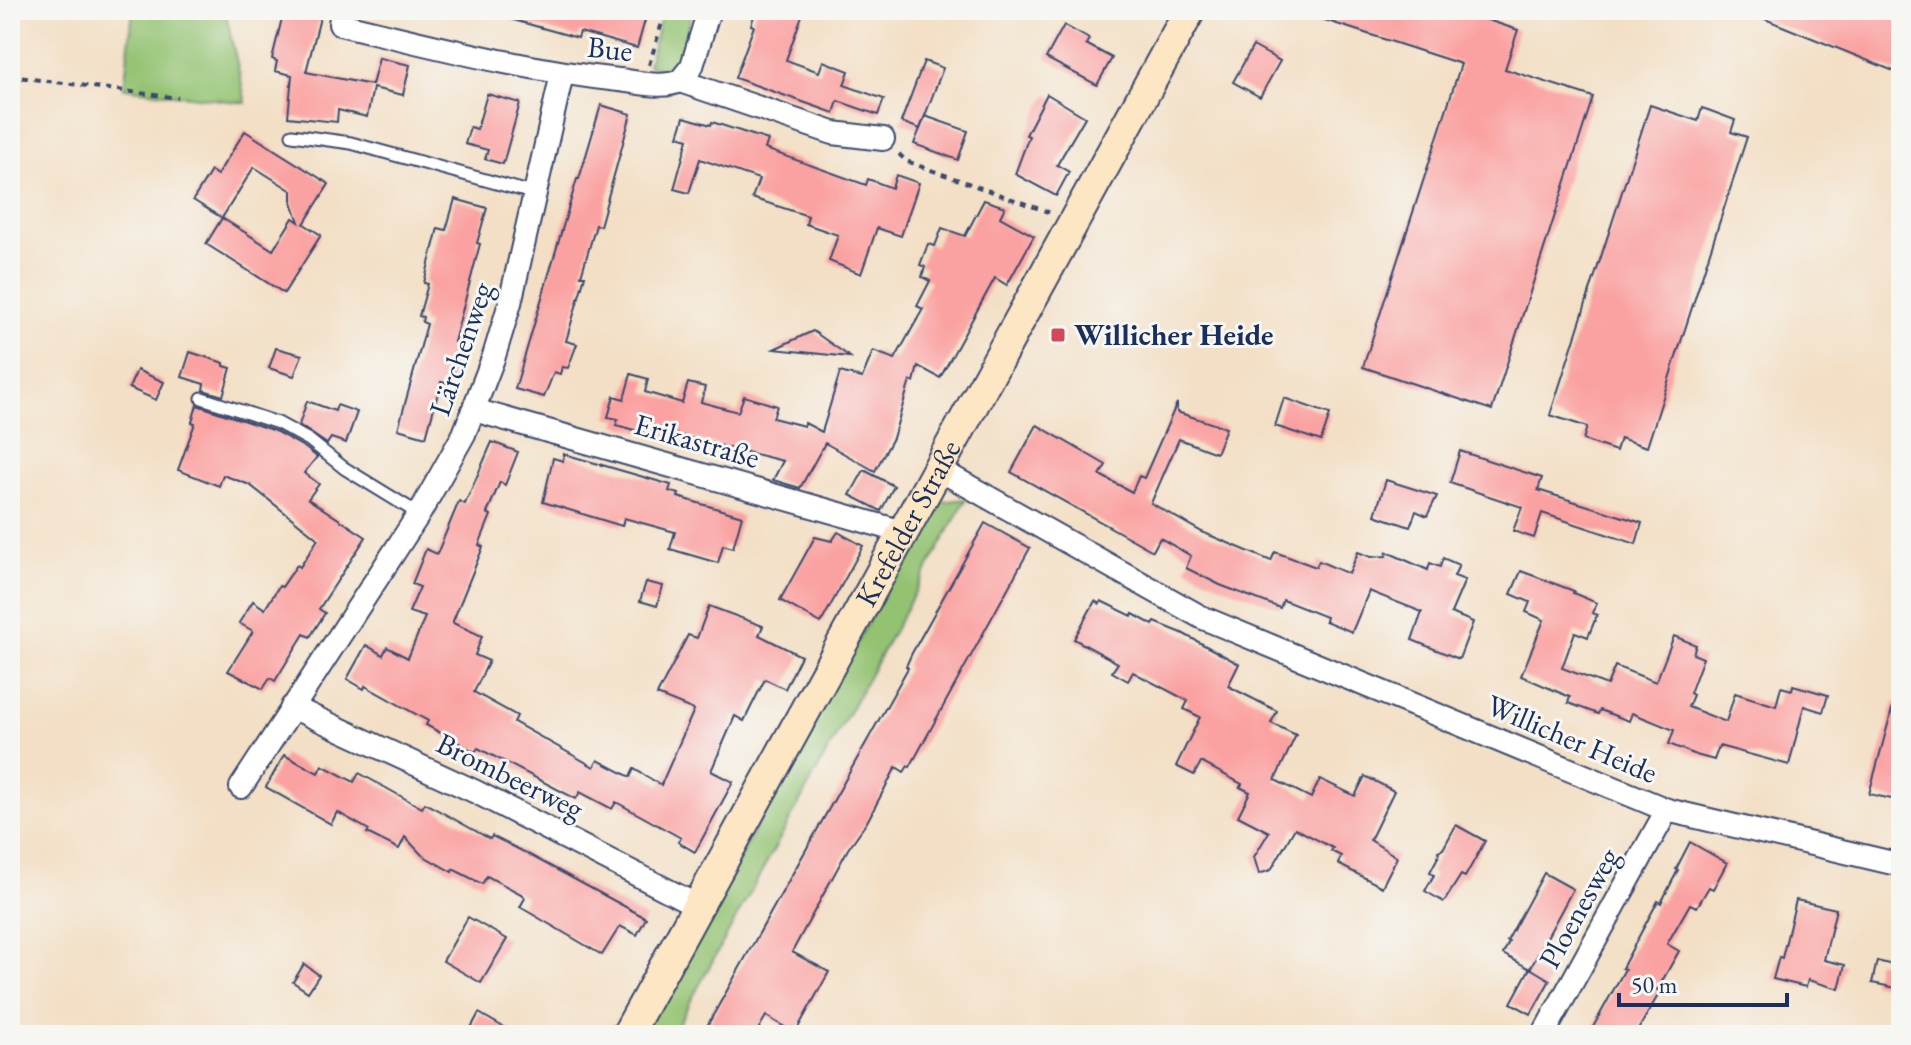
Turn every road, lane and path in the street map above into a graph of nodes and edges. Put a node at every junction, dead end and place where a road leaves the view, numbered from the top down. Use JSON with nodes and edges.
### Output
{"nodes":[{"id":1,"x":342,"y":10,"type":"edge"},
{"id":2,"x":666,"y":10,"type":"edge"},
{"id":3,"x":709,"y":10,"type":"edge"},
{"id":4,"x":1190,"y":10,"type":"edge"},
{"id":5,"x":562,"y":74,"type":"junction"},
{"id":6,"x":10,"y":76,"type":"edge"},
{"id":7,"x":680,"y":81,"type":"junction"},
{"id":8,"x":644,"y":83,"type":"junction"},
{"id":9,"x":178,"y":98,"type":"dead end"},
{"id":10,"x":292,"y":135,"type":"dead end"},
{"id":11,"x":883,"y":139,"type":"joint"},
{"id":12,"x":537,"y":194,"type":"junction"},
{"id":13,"x":1074,"y":221,"type":"junction"},
{"id":14,"x":202,"y":398,"type":"dead end"},
{"id":15,"x":474,"y":410,"type":"junction"},
{"id":16,"x":938,"y":469,"type":"junction"},
{"id":17,"x":419,"y":514,"type":"junction"},
{"id":18,"x":903,"y":532,"type":"junction"},
{"id":19,"x":292,"y":707,"type":"junction"},
{"id":20,"x":241,"y":787,"type":"dead end"},
{"id":21,"x":1667,"y":810,"type":"junction"},
{"id":22,"x":1901,"y":865,"type":"edge"},
{"id":23,"x":698,"y":906,"type":"junction"},
{"id":24,"x":627,"y":1035,"type":"edge"},
{"id":25,"x":1543,"y":1035,"type":"edge"}],
"edges":[{"from":1,"to":5,"type":"street","name":"Bue"},
{"from":2,"to":8,"type":"path"},
{"from":3,"to":7,"type":"street"},
{"from":4,"to":13,"type":"main road","name":"Krefelder Straße"},
{"from":5,"to":8,"type":"street","name":"Bue"},
{"from":5,"to":12,"type":"street","name":"Lärchenweg"},
{"from":6,"to":9,"type":"path"},
{"from":7,"to":8,"type":"street","name":"Bue"},
{"from":7,"to":11,"type":"street","name":"Bue"},
{"from":10,"to":12,"type":"lane"},
{"from":11,"to":13,"type":"path"},
{"from":12,"to":15,"type":"street","name":"Lärchenweg"},
{"from":13,"to":16,"type":"main road","name":"Krefelder Straße"},
{"from":14,"to":17,"type":"lane"},
{"from":15,"to":17,"type":"street","name":"Lärchenweg"},
{"from":15,"to":18,"type":"street","name":"Erikastraße"},
{"from":16,"to":18,"type":"main road","name":"Krefelder Straße"},
{"from":16,"to":21,"type":"street","name":"Willicher Heide"},
{"from":17,"to":19,"type":"street","name":"Lärchenweg"},
{"from":18,"to":23,"type":"main road","name":"Krefelder Straße"},
{"from":19,"to":20,"type":"street","name":"Lärchenweg"},
{"from":19,"to":23,"type":"street","name":"Brombeerweg"},
{"from":21,"to":22,"type":"street","name":"Willicher Heide"},
{"from":21,"to":25,"type":"street","name":"Ploenesweg"},
{"from":23,"to":24,"type":"main road","name":"Krefelder Straße"}]}
